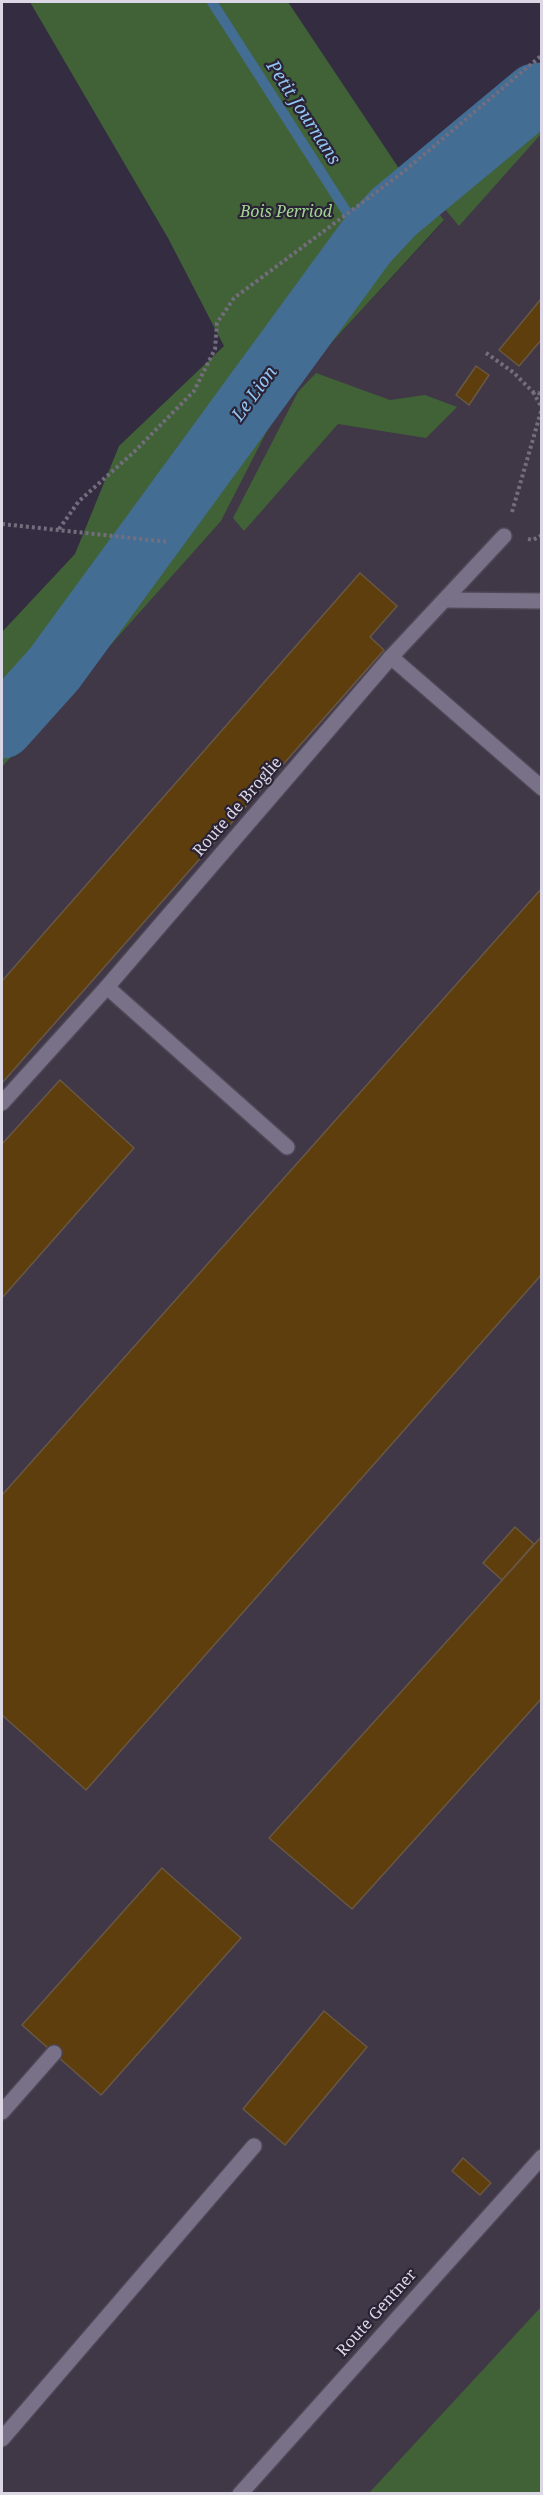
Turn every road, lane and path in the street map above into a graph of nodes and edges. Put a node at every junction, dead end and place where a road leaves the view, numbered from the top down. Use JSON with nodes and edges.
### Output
{"nodes":[{"id":1,"x":542,"y":56,"type":"edge"},
{"id":2,"x":486,"y":353,"type":"dead end"},
{"id":3,"x":533,"y":392,"type":"junction"},
{"id":4,"x":542,"y":394,"type":"edge"},
{"id":5,"x":542,"y":408,"type":"edge"},
{"id":6,"x":2,"y":524,"type":"edge"},
{"id":7,"x":59,"y":528,"type":"junction"},
{"id":8,"x":504,"y":536,"type":"joint"},
{"id":9,"x":169,"y":542,"type":"dead end"},
{"id":10,"x":445,"y":600,"type":"junction"},
{"id":11,"x":542,"y":601,"type":"edge"},
{"id":12,"x":391,"y":657,"type":"junction"},
{"id":13,"x":542,"y":788,"type":"edge"},
{"id":14,"x":107,"y":987,"type":"junction"},
{"id":15,"x":2,"y":1103,"type":"edge"},
{"id":16,"x":287,"y":1147,"type":"dead end"},
{"id":17,"x":54,"y":2053,"type":"dead end"},
{"id":18,"x":2,"y":2112,"type":"edge"},
{"id":19,"x":254,"y":2146,"type":"dead end"},
{"id":20,"x":542,"y":2157,"type":"edge"},
{"id":21,"x":2,"y":2439,"type":"edge"},
{"id":22,"x":240,"y":2493,"type":"edge"}],
"edges":[{"from":1,"to":7,"type":"path"},
{"from":2,"to":3,"type":"path"},
{"from":3,"to":4,"type":"path"},
{"from":3,"to":5,"type":"path"},
{"from":5,"to":8,"type":"path"},
{"from":6,"to":7,"type":"path"},
{"from":7,"to":9,"type":"path"},
{"from":8,"to":10,"type":"street","name":"Route de Broglie"},
{"from":10,"to":11,"type":"street"},
{"from":10,"to":12,"type":"street","name":"Route de Broglie"},
{"from":12,"to":13,"type":"street"},
{"from":12,"to":14,"type":"street","name":"Route de Broglie"},
{"from":14,"to":15,"type":"street","name":"Route de Broglie"},
{"from":14,"to":16,"type":"street"},
{"from":17,"to":18,"type":"street"},
{"from":19,"to":21,"type":"street"},
{"from":20,"to":22,"type":"street","name":"Route Gentner"}]}
